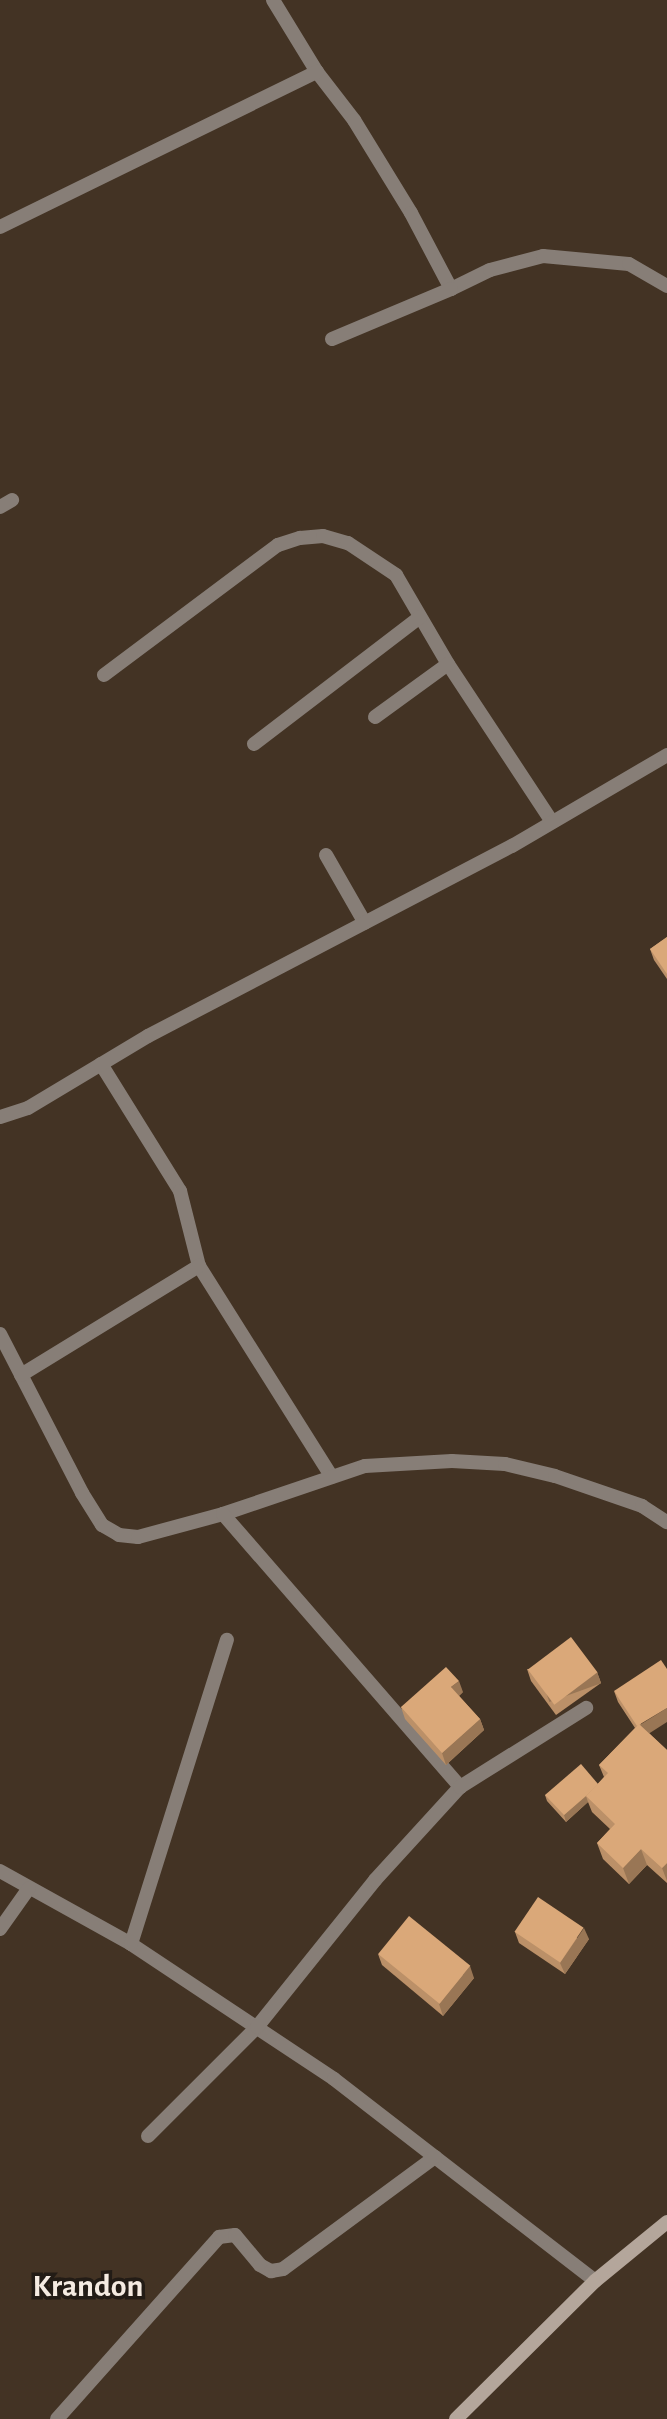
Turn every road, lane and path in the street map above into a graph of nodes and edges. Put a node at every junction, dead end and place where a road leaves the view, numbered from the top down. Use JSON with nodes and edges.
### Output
{"nodes":[{"id":1,"x":273,"y":0,"type":"edge"},
{"id":2,"x":317,"y":72,"type":"junction"},
{"id":3,"x":2,"y":221,"type":"edge"},
{"id":4,"x":667,"y":286,"type":"edge"},
{"id":5,"x":451,"y":289,"type":"junction"},
{"id":6,"x":332,"y":339,"type":"dead end"},
{"id":7,"x":420,"y":617,"type":"junction"},
{"id":8,"x":448,"y":664,"type":"junction"},
{"id":9,"x":104,"y":675,"type":"dead end"},
{"id":10,"x":375,"y":717,"type":"dead end"},
{"id":11,"x":254,"y":744,"type":"dead end"},
{"id":12,"x":667,"y":755,"type":"edge"},
{"id":13,"x":552,"y":822,"type":"junction"},
{"id":14,"x":326,"y":855,"type":"dead end"},
{"id":15,"x":365,"y":923,"type":"junction"},
{"id":16,"x":102,"y":1064,"type":"junction"},
{"id":17,"x":0,"y":1117,"type":"edge"},
{"id":18,"x":199,"y":1266,"type":"junction"},
{"id":19,"x":0,"y":1335,"type":"edge"},
{"id":20,"x":21,"y":1376,"type":"junction"},
{"id":21,"x":332,"y":1477,"type":"junction"},
{"id":22,"x":223,"y":1514,"type":"junction"},
{"id":23,"x":667,"y":1522,"type":"edge"},
{"id":24,"x":227,"y":1640,"type":"dead end"},
{"id":25,"x":586,"y":1708,"type":"dead end"},
{"id":26,"x":460,"y":1787,"type":"junction"},
{"id":27,"x":0,"y":1871,"type":"edge"},
{"id":28,"x":29,"y":1888,"type":"junction"},
{"id":29,"x":0,"y":1929,"type":"edge"},
{"id":30,"x":131,"y":1944,"type":"junction"},
{"id":31,"x":257,"y":2027,"type":"junction"},
{"id":32,"x":148,"y":2136,"type":"dead end"},
{"id":33,"x":435,"y":2157,"type":"junction"},
{"id":34,"x":667,"y":2222,"type":"edge"},
{"id":35,"x":595,"y":2281,"type":"junction"},
{"id":36,"x":57,"y":2419,"type":"edge"},
{"id":37,"x":456,"y":2419,"type":"edge"}],
"edges":[{"from":1,"to":2,"type":"street"},
{"from":2,"to":3,"type":"street"},
{"from":2,"to":5,"type":"street"},
{"from":4,"to":5,"type":"street"},
{"from":5,"to":6,"type":"street"},
{"from":7,"to":8,"type":"street"},
{"from":7,"to":9,"type":"street"},
{"from":7,"to":11,"type":"street"},
{"from":8,"to":10,"type":"street"},
{"from":8,"to":13,"type":"street"},
{"from":12,"to":13,"type":"street"},
{"from":13,"to":15,"type":"street"},
{"from":14,"to":15,"type":"street"},
{"from":15,"to":16,"type":"street"},
{"from":16,"to":17,"type":"street"},
{"from":16,"to":18,"type":"street"},
{"from":18,"to":20,"type":"street"},
{"from":18,"to":21,"type":"street"},
{"from":19,"to":20,"type":"street"},
{"from":20,"to":22,"type":"street"},
{"from":21,"to":22,"type":"street"},
{"from":21,"to":23,"type":"street"},
{"from":22,"to":26,"type":"street"},
{"from":24,"to":30,"type":"street"},
{"from":25,"to":26,"type":"street"},
{"from":26,"to":31,"type":"street"},
{"from":27,"to":28,"type":"street"},
{"from":28,"to":29,"type":"street"},
{"from":28,"to":30,"type":"street"},
{"from":30,"to":31,"type":"street"},
{"from":31,"to":32,"type":"street"},
{"from":31,"to":33,"type":"street"},
{"from":33,"to":35,"type":"street"},
{"from":33,"to":36,"type":"street"},
{"from":34,"to":35,"type":"street"},
{"from":35,"to":37,"type":"street"}]}
